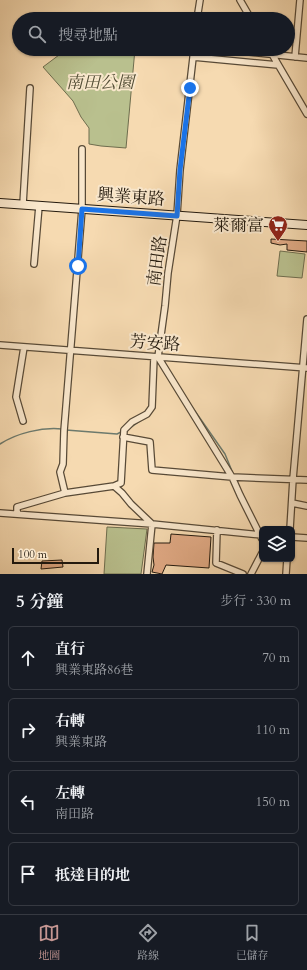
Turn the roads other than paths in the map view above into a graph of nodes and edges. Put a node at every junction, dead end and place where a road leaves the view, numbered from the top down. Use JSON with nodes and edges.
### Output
{"nodes":[{"id":1,"x":200,"y":0,"type":"edge"},
{"id":2,"x":240,"y":0,"type":"edge"},
{"id":3,"x":300,"y":0,"type":"edge"},
{"id":4,"x":198,"y":12,"type":"edge"},
{"id":5,"x":248,"y":12,"type":"edge"},
{"id":6,"x":274,"y":56,"type":"edge"},
{"id":7,"x":284,"y":56,"type":"edge"},
{"id":8,"x":193,"y":57,"type":"joint"},
{"id":9,"x":295,"y":57,"type":"junction"},
{"id":10,"x":307,"y":58,"type":"edge"},
{"id":11,"x":278,"y":65,"type":"junction"},
{"id":12,"x":30,"y":88,"type":"dead end"},
{"id":13,"x":307,"y":114,"type":"edge"},
{"id":14,"x":82,"y":149,"type":"dead end"},
{"id":15,"x":0,"y":203,"type":"edge"},
{"id":16,"x":23,"y":204,"type":"junction"},
{"id":17,"x":39,"y":206,"type":"junction"},
{"id":18,"x":82,"y":209,"type":"junction"},
{"id":19,"x":177,"y":216,"type":"junction"},
{"id":20,"x":307,"y":225,"type":"edge"},
{"id":21,"x":34,"y":264,"type":"dead end"},
{"id":22,"x":307,"y":319,"type":"edge"},
{"id":23,"x":0,"y":345,"type":"edge"},
{"id":24,"x":24,"y":347,"type":"junction"},
{"id":25,"x":71,"y":351,"type":"junction"},
{"id":26,"x":156,"y":357,"type":"junction"},
{"id":27,"x":305,"y":368,"type":"edge"},
{"id":28,"x":23,"y":421,"type":"dead end"},
{"id":29,"x":122,"y":437,"type":"junction"},
{"id":30,"x":232,"y":477,"type":"junction"},
{"id":31,"x":293,"y":479,"type":"junction"},
{"id":32,"x":307,"y":480,"type":"edge"},
{"id":33,"x":114,"y":486,"type":"junction"},
{"id":34,"x":65,"y":493,"type":"junction"},
{"id":35,"x":292,"y":503,"type":"junction"},
{"id":36,"x":307,"y":506,"type":"edge"},
{"id":37,"x":0,"y":513,"type":"edge"},
{"id":38,"x":17,"y":514,"type":"junction"},
{"id":39,"x":152,"y":524,"type":"junction"},
{"id":40,"x":290,"y":526,"type":"edge"},
{"id":41,"x":217,"y":530,"type":"junction"},
{"id":42,"x":259,"y":532,"type":"edge"},
{"id":43,"x":259,"y":536,"type":"edge"},
{"id":44,"x":295,"y":537,"type":"edge"},
{"id":45,"x":307,"y":538,"type":"edge"},
{"id":46,"x":259,"y":559,"type":"edge"},
{"id":47,"x":287,"y":562,"type":"edge"},
{"id":48,"x":147,"y":574,"type":"edge"},
{"id":49,"x":243,"y":574,"type":"edge"},
{"id":50,"x":251,"y":574,"type":"edge"},
{"id":51,"x":286,"y":574,"type":"edge"}],
"edges":[{"from":1,"to":4,"type":"street"},
{"from":2,"to":5,"type":"street"},
{"from":3,"to":9,"type":"street"},
{"from":6,"to":11,"type":"street"},
{"from":7,"to":9,"type":"street"},
{"from":8,"to":11,"type":"street"},
{"from":8,"to":19,"type":"street","name":"南田路"},
{"from":9,"to":10,"type":"street"},
{"from":11,"to":13,"type":"street"},
{"from":12,"to":16,"type":"street"},
{"from":14,"to":18,"type":"street"},
{"from":15,"to":16,"type":"street","name":"興業東路"},
{"from":16,"to":17,"type":"street","name":"興業東路"},
{"from":17,"to":18,"type":"street","name":"興業東路"},
{"from":17,"to":21,"type":"street"},
{"from":18,"to":19,"type":"street","name":"興業東路"},
{"from":18,"to":25,"type":"street"},
{"from":19,"to":20,"type":"street","name":"興業東路"},
{"from":19,"to":26,"type":"street","name":"南田路"},
{"from":22,"to":27,"type":"street"},
{"from":23,"to":24,"type":"street","name":"芳安路"},
{"from":24,"to":25,"type":"street","name":"芳安路"},
{"from":24,"to":28,"type":"street"},
{"from":25,"to":26,"type":"street","name":"芳安路"},
{"from":25,"to":34,"type":"street"},
{"from":26,"to":27,"type":"street","name":"芳安路"},
{"from":26,"to":29,"type":"street","name":"南田路"},
{"from":26,"to":30,"type":"street"},
{"from":27,"to":31,"type":"street"},
{"from":29,"to":30,"type":"street"},
{"from":29,"to":33,"type":"street"},
{"from":30,"to":31,"type":"street"},
{"from":30,"to":42,"type":"street"},
{"from":31,"to":32,"type":"street"},
{"from":31,"to":35,"type":"street"},
{"from":33,"to":34,"type":"street"},
{"from":33,"to":39,"type":"street"},
{"from":34,"to":38,"type":"street"},
{"from":35,"to":36,"type":"street"},
{"from":35,"to":40,"type":"street"},
{"from":37,"to":38,"type":"street"},
{"from":38,"to":39,"type":"street"},
{"from":39,"to":41,"type":"street"},
{"from":39,"to":48,"type":"street"},
{"from":41,"to":43,"type":"street"},
{"from":41,"to":49,"type":"street"},
{"from":44,"to":45,"type":"street"},
{"from":46,"to":50,"type":"street"},
{"from":47,"to":51,"type":"street"}]}
